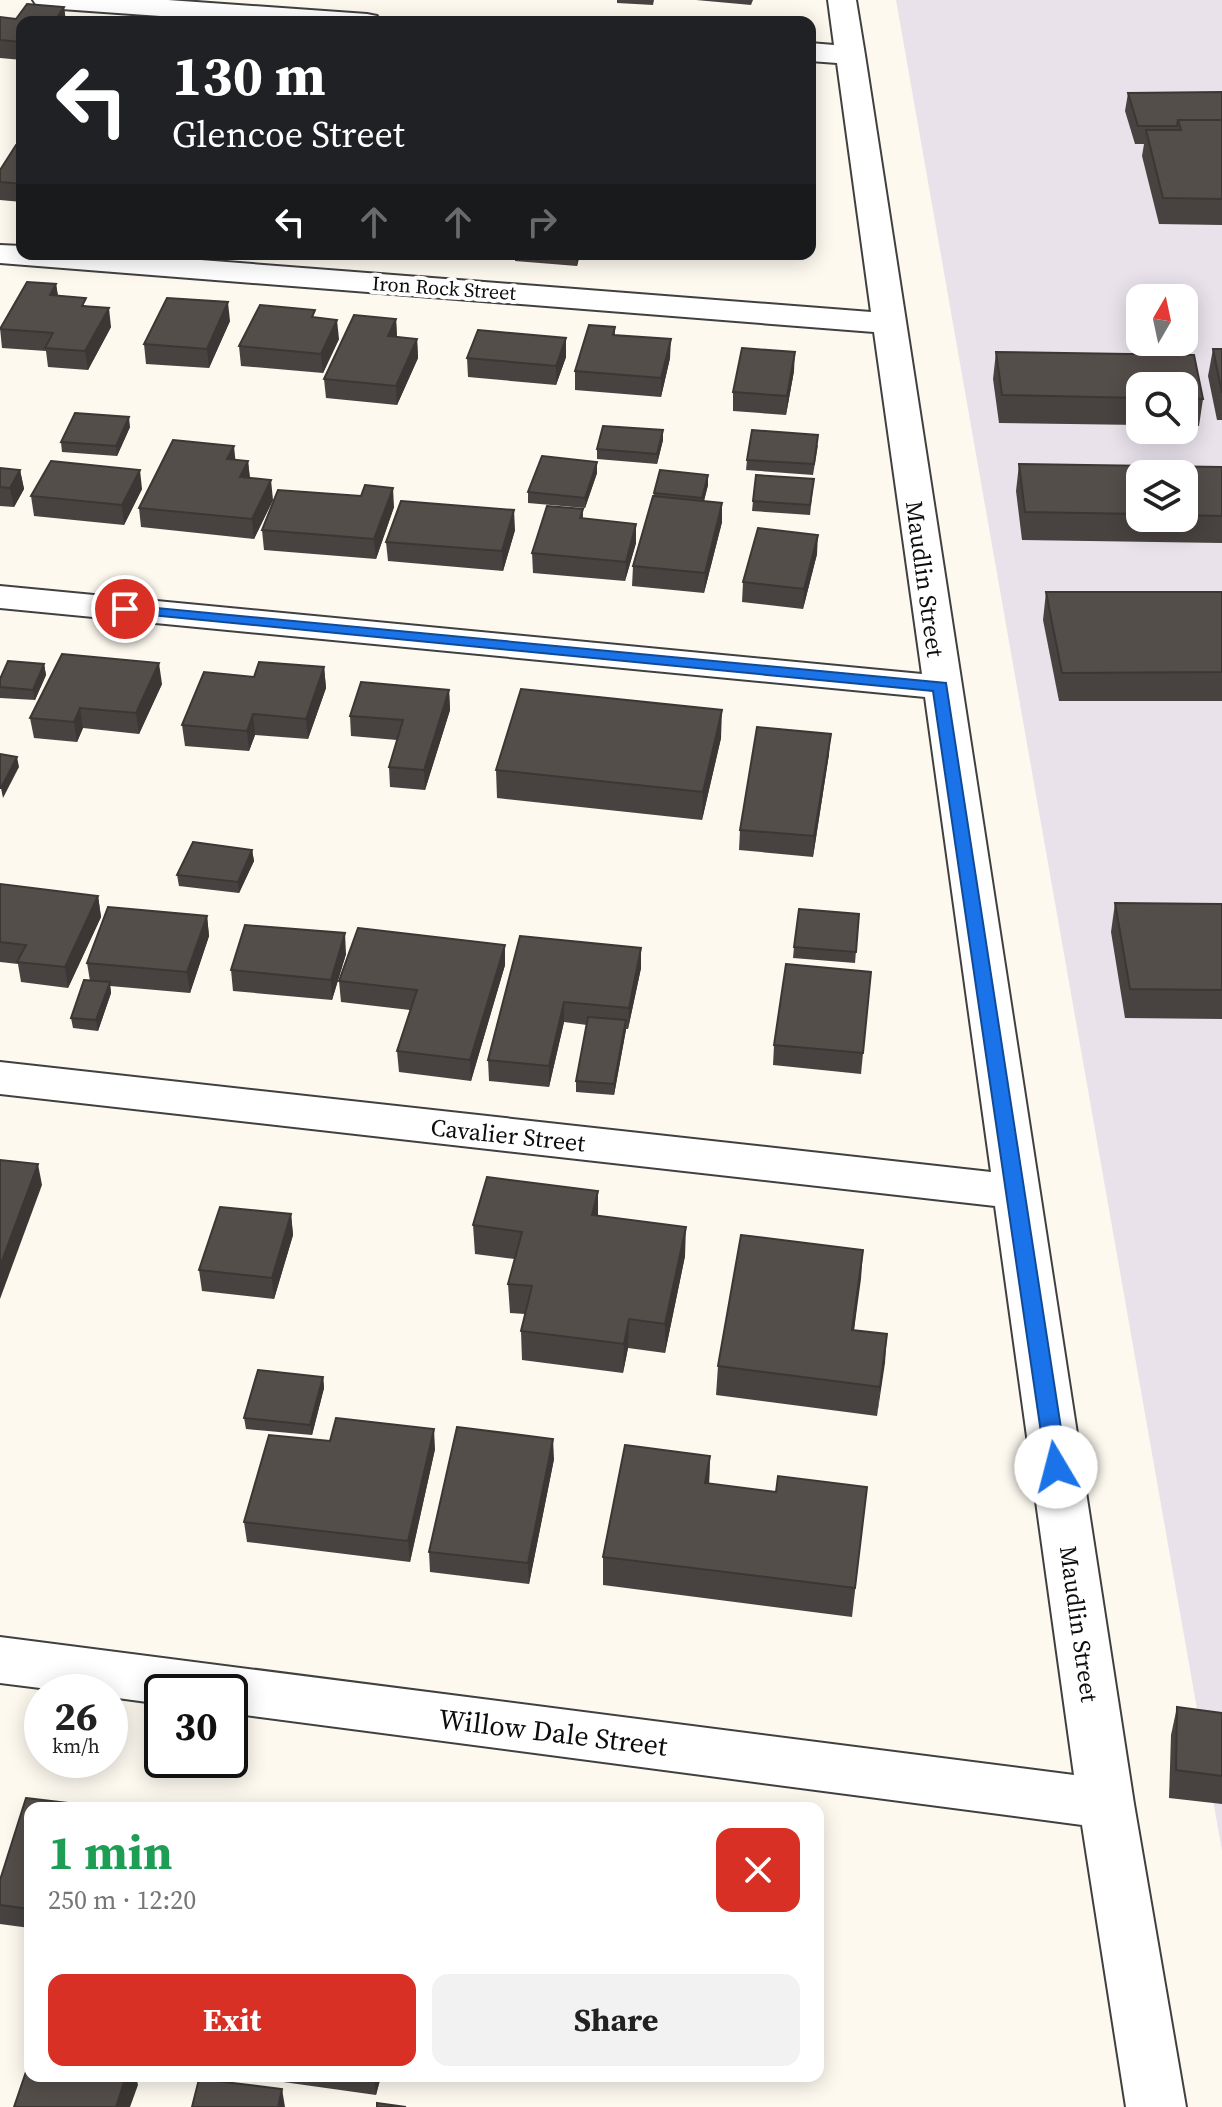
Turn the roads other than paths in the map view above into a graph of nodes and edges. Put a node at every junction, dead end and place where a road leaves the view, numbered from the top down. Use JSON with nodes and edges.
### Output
{"nodes":[{"id":1,"x":47,"y":0,"type":"edge"},
{"id":2,"x":842,"y":0,"type":"edge"},
{"id":3,"x":280,"y":16,"type":"edge"},
{"id":4,"x":830,"y":54,"type":"edge"},
{"id":5,"x":77,"y":260,"type":"edge"},
{"id":6,"x":888,"y":323,"type":"junction"},
{"id":7,"x":0,"y":597,"type":"edge"},
{"id":8,"x":941,"y":687,"type":"junction"},
{"id":9,"x":0,"y":1078,"type":"edge"},
{"id":10,"x":1016,"y":1192,"type":"junction"},
{"id":11,"x":0,"y":1660,"type":"edge"},
{"id":12,"x":1106,"y":1804,"type":"junction"},
{"id":13,"x":1156,"y":2107,"type":"edge"}],
"edges":[{"from":1,"to":3,"type":"street"},
{"from":2,"to":4,"type":"street","name":"Maudlin Street"},
{"from":4,"to":6,"type":"street","name":"Maudlin Street"},
{"from":5,"to":6,"type":"street","name":"Iron Rock Street"},
{"from":6,"to":8,"type":"street","name":"Maudlin Street"},
{"from":7,"to":8,"type":"street"},
{"from":8,"to":10,"type":"street","name":"Maudlin Street"},
{"from":9,"to":10,"type":"street","name":"Cavalier Street"},
{"from":10,"to":12,"type":"street","name":"Maudlin Street"},
{"from":11,"to":12,"type":"street","name":"Willow Dale Street"},
{"from":12,"to":13,"type":"street","name":"Maudlin Street"}]}
